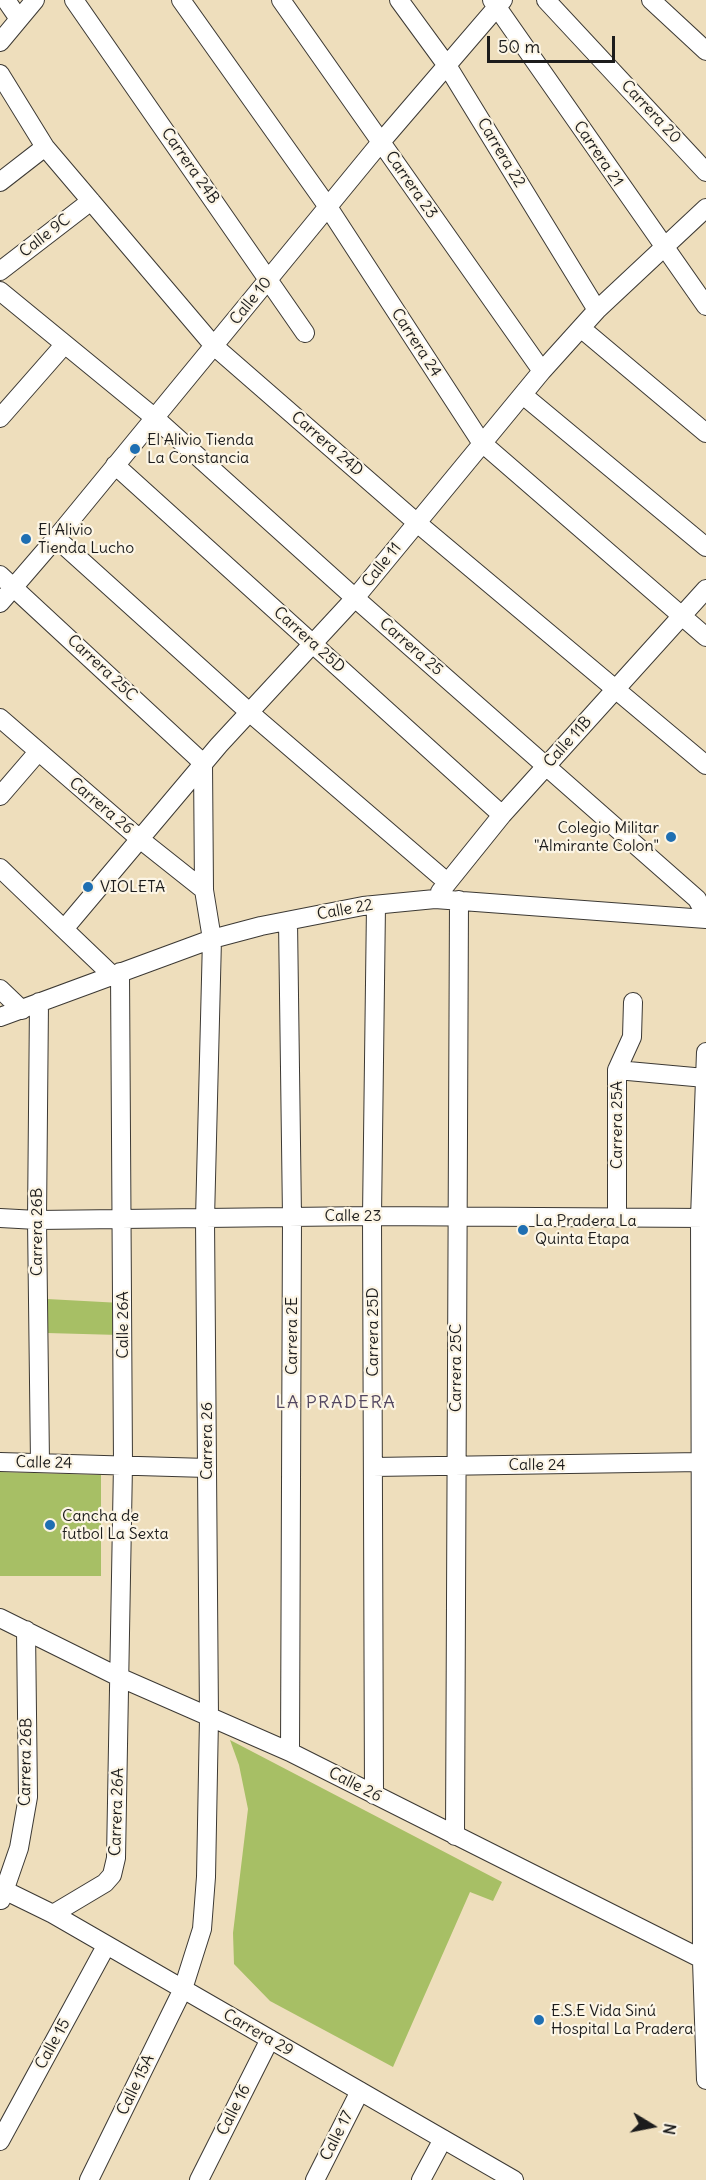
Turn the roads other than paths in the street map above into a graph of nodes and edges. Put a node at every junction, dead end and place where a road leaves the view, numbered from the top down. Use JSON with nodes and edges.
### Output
{"nodes":[{"id":1,"x":6,"y":0,"type":"edge"},
{"id":2,"x":35,"y":0,"type":"edge"},
{"id":3,"x":74,"y":0,"type":"edge"},
{"id":4,"x":182,"y":0,"type":"edge"},
{"id":5,"x":281,"y":0,"type":"edge"},
{"id":6,"x":399,"y":0,"type":"edge"},
{"id":7,"x":546,"y":0,"type":"edge"},
{"id":8,"x":651,"y":0,"type":"edge"},
{"id":9,"x":498,"y":2,"type":"edge"},
{"id":10,"x":19,"y":18,"type":"junction"},
{"id":11,"x":0,"y":42,"type":"edge"},
{"id":12,"x":706,"y":51,"type":"edge"},
{"id":13,"x":448,"y":67,"type":"junction"},
{"id":14,"x":0,"y":74,"type":"edge"},
{"id":15,"x":381,"y":142,"type":"junction"},
{"id":16,"x":45,"y":147,"type":"junction"},
{"id":17,"x":706,"y":172,"type":"edge"},
{"id":18,"x":0,"y":182,"type":"edge"},
{"id":19,"x":91,"y":201,"type":"junction"},
{"id":20,"x":328,"y":207,"type":"junction"},
{"id":21,"x":706,"y":208,"type":"edge"},
{"id":22,"x":662,"y":247,"type":"junction"},
{"id":23,"x":0,"y":271,"type":"edge"},
{"id":24,"x":269,"y":279,"type":"junction"},
{"id":25,"x":0,"y":291,"type":"edge"},
{"id":26,"x":706,"y":306,"type":"edge"},
{"id":27,"x":597,"y":310,"type":"junction"},
{"id":28,"x":582,"y":329,"type":"junction"},
{"id":29,"x":305,"y":333,"type":"dead end"},
{"id":30,"x":64,"y":345,"type":"junction"},
{"id":31,"x":214,"y":346,"type":"junction"},
{"id":32,"x":542,"y":371,"type":"junction"},
{"id":33,"x":523,"y":395,"type":"junction"},
{"id":34,"x":155,"y":417,"type":"junction"},
{"id":35,"x":0,"y":418,"type":"edge"},
{"id":36,"x":706,"y":433,"type":"edge"},
{"id":37,"x":481,"y":442,"type":"junction"},
{"id":38,"x":115,"y":465,"type":"junction"},
{"id":39,"x":416,"y":522,"type":"junction"},
{"id":40,"x":56,"y":538,"type":"junction"},
{"id":41,"x":706,"y":547,"type":"edge"},
{"id":42,"x":7,"y":581,"type":"edge"},
{"id":43,"x":706,"y":589,"type":"edge"},
{"id":44,"x":355,"y":598,"type":"junction"},
{"id":45,"x":0,"y":603,"type":"edge"},
{"id":46,"x":681,"y":617,"type":"junction"},
{"id":47,"x":706,"y":637,"type":"edge"},
{"id":48,"x":313,"y":644,"type":"junction"},
{"id":49,"x":616,"y":688,"type":"junction"},
{"id":50,"x":249,"y":712,"type":"junction"},
{"id":51,"x":0,"y":718,"type":"edge"},
{"id":52,"x":38,"y":752,"type":"junction"},
{"id":53,"x":203,"y":763,"type":"junction"},
{"id":54,"x":706,"y":765,"type":"edge"},
{"id":55,"x":546,"y":767,"type":"junction"},
{"id":56,"x":0,"y":796,"type":"edge"},
{"id":57,"x":502,"y":815,"type":"junction"},
{"id":58,"x":141,"y":840,"type":"junction"},
{"id":59,"x":0,"y":868,"type":"edge"},
{"id":60,"x":447,"y":882,"type":"junction"},
{"id":61,"x":204,"y":890,"type":"junction"},
{"id":62,"x":435,"y":899,"type":"junction"},
{"id":63,"x":459,"y":900,"type":"junction"},
{"id":64,"x":376,"y":905,"type":"junction"},
{"id":65,"x":706,"y":917,"type":"edge"},
{"id":66,"x":288,"y":921,"type":"junction"},
{"id":67,"x":64,"y":929,"type":"junction"},
{"id":68,"x":212,"y":939,"type":"junction"},
{"id":69,"x":116,"y":974,"type":"junction"},
{"id":70,"x":0,"y":989,"type":"edge"},
{"id":71,"x":39,"y":1002,"type":"junction"},
{"id":72,"x":633,"y":1002,"type":"dead end"},
{"id":73,"x":22,"y":1010,"type":"junction"},
{"id":74,"x":0,"y":1017,"type":"edge"},
{"id":75,"x":706,"y":1052,"type":"edge"},
{"id":76,"x":617,"y":1070,"type":"junction"},
{"id":77,"x":705,"y":1078,"type":"edge"},
{"id":78,"x":372,"y":1216,"type":"junction"},
{"id":79,"x":456,"y":1216,"type":"junction"},
{"id":80,"x":617,"y":1216,"type":"junction"},
{"id":81,"x":292,"y":1217,"type":"junction"},
{"id":82,"x":0,"y":1218,"type":"edge"},
{"id":83,"x":703,"y":1218,"type":"edge"},
{"id":84,"x":122,"y":1219,"type":"junction"},
{"id":85,"x":205,"y":1219,"type":"junction"},
{"id":86,"x":37,"y":1220,"type":"junction"},
{"id":87,"x":0,"y":1462,"type":"edge"},
{"id":88,"x":701,"y":1462,"type":"junction"},
{"id":89,"x":40,"y":1463,"type":"junction"},
{"id":90,"x":123,"y":1464,"type":"junction"},
{"id":91,"x":455,"y":1465,"type":"junction"},
{"id":92,"x":373,"y":1467,"type":"junction"},
{"id":93,"x":207,"y":1468,"type":"junction"},
{"id":94,"x":0,"y":1618,"type":"edge"},
{"id":95,"x":26,"y":1630,"type":"junction"},
{"id":96,"x":121,"y":1678,"type":"junction"},
{"id":97,"x":704,"y":1712,"type":"edge"},
{"id":98,"x":209,"y":1718,"type":"junction"},
{"id":99,"x":290,"y":1752,"type":"junction"},
{"id":100,"x":374,"y":1795,"type":"junction"},
{"id":101,"x":455,"y":1836,"type":"junction"},
{"id":102,"x":2,"y":1894,"type":"edge"},
{"id":103,"x":53,"y":1914,"type":"junction"},
{"id":104,"x":106,"y":1947,"type":"junction"},
{"id":105,"x":704,"y":1961,"type":"edge"},
{"id":106,"x":183,"y":1989,"type":"junction"},
{"id":107,"x":270,"y":2039,"type":"junction"},
{"id":108,"x":706,"y":2076,"type":"edge"},
{"id":109,"x":706,"y":2080,"type":"edge"},
{"id":110,"x":360,"y":2091,"type":"junction"},
{"id":111,"x":443,"y":2139,"type":"junction"},
{"id":112,"x":0,"y":2140,"type":"edge"},
{"id":113,"x":89,"y":2180,"type":"edge"},
{"id":114,"x":199,"y":2180,"type":"edge"},
{"id":115,"x":315,"y":2180,"type":"edge"},
{"id":116,"x":421,"y":2180,"type":"edge"},
{"id":117,"x":514,"y":2180,"type":"edge"}],
"edges":[{"from":1,"to":10,"type":"street"},
{"from":2,"to":10,"type":"street"},
{"from":3,"to":24,"type":"street","name":"Carrera 24B"},
{"from":4,"to":20,"type":"street","name":"Carrera 24"},
{"from":5,"to":15,"type":"street","name":"Carrera 23"},
{"from":6,"to":13,"type":"street","name":"Carrera 22"},
{"from":7,"to":17,"type":"street","name":"Carrera 20"},
{"from":8,"to":12,"type":"street"},
{"from":9,"to":13,"type":"street","name":"Calle 10"},
{"from":9,"to":22,"type":"street","name":"Carrera 21"},
{"from":10,"to":11,"type":"street"},
{"from":13,"to":15,"type":"street","name":"Calle 10"},
{"from":13,"to":27,"type":"street","name":"Carrera 22"},
{"from":14,"to":16,"type":"street","name":"Carrera 24D"},
{"from":15,"to":20,"type":"street","name":"Calle 10"},
{"from":15,"to":32,"type":"street","name":"Carrera 23"},
{"from":16,"to":18,"type":"street"},
{"from":16,"to":19,"type":"street","name":"Carrera 24D"},
{"from":19,"to":23,"type":"street","name":"Calle 9C"},
{"from":19,"to":31,"type":"street","name":"Carrera 24D"},
{"from":20,"to":24,"type":"street","name":"Calle 10"},
{"from":20,"to":37,"type":"street","name":"Carrera 24"},
{"from":21,"to":22,"type":"street","name":"Calle 11"},
{"from":22,"to":26,"type":"street","name":"Carrera 21"},
{"from":22,"to":27,"type":"street","name":"Calle 11"},
{"from":24,"to":29,"type":"street","name":"Carrera 24B"},
{"from":24,"to":31,"type":"street","name":"Calle 10"},
{"from":25,"to":30,"type":"street","name":"Carrera 25"},
{"from":27,"to":28,"type":"street","name":"Calle 11"},
{"from":28,"to":32,"type":"street","name":"Calle 11"},
{"from":28,"to":36,"type":"street"},
{"from":30,"to":34,"type":"street","name":"Carrera 25"},
{"from":30,"to":35,"type":"street"},
{"from":31,"to":34,"type":"street","name":"Calle 10"},
{"from":31,"to":39,"type":"street","name":"Carrera 24D"},
{"from":32,"to":33,"type":"street","name":"Calle 11"},
{"from":33,"to":37,"type":"street","name":"Calle 11"},
{"from":33,"to":41,"type":"street"},
{"from":34,"to":38,"type":"street","name":"Calle 10"},
{"from":34,"to":44,"type":"street","name":"Carrera 25"},
{"from":37,"to":39,"type":"street","name":"Calle 11"},
{"from":37,"to":46,"type":"street","name":"Carrera 24"},
{"from":38,"to":40,"type":"street","name":"Calle 10"},
{"from":38,"to":48,"type":"street","name":"Carrera 25D"},
{"from":39,"to":44,"type":"street","name":"Calle 11"},
{"from":39,"to":49,"type":"street","name":"Carrera 24D"},
{"from":40,"to":42,"type":"street","name":"Calle 10"},
{"from":40,"to":50,"type":"street"},
{"from":42,"to":45,"type":"street","name":"Calle 10"},
{"from":42,"to":53,"type":"street","name":"Carrera 25C"},
{"from":43,"to":46,"type":"street","name":"Calle 11B"},
{"from":44,"to":48,"type":"street","name":"Calle 11"},
{"from":44,"to":55,"type":"street","name":"Carrera 25"},
{"from":46,"to":47,"type":"street","name":"Carrera 24"},
{"from":46,"to":49,"type":"street","name":"Calle 11B"},
{"from":48,"to":50,"type":"street","name":"Calle 11"},
{"from":48,"to":57,"type":"street","name":"Carrera 25D"},
{"from":49,"to":54,"type":"street","name":"Carrera 24D"},
{"from":49,"to":55,"type":"street","name":"Calle 11B"},
{"from":50,"to":53,"type":"street","name":"Calle 11"},
{"from":50,"to":60,"type":"street"},
{"from":51,"to":52,"type":"street","name":"Carrera 26"},
{"from":52,"to":56,"type":"street"},
{"from":52,"to":58,"type":"street","name":"Carrera 26"},
{"from":53,"to":58,"type":"street","name":"Calle 11"},
{"from":53,"to":61,"type":"street","name":"Carrera 26"},
{"from":55,"to":57,"type":"street","name":"Calle 11B"},
{"from":55,"to":65,"type":"street","name":"Carrera 25"},
{"from":57,"to":60,"type":"street","name":"Calle 11B"},
{"from":58,"to":61,"type":"street","name":"Carrera 26"},
{"from":58,"to":67,"type":"street","name":"Calle 11"},
{"from":59,"to":67,"type":"street"},
{"from":60,"to":62,"type":"street","name":"Calle 11B"},
{"from":61,"to":68,"type":"street","name":"Carrera 26"},
{"from":62,"to":63,"type":"street","name":"Calle 22"},
{"from":62,"to":64,"type":"street","name":"Calle 22"},
{"from":63,"to":65,"type":"street","name":"Calle 22"},
{"from":63,"to":79,"type":"street","name":"Carrera 25C"},
{"from":64,"to":66,"type":"street","name":"Calle 22"},
{"from":64,"to":78,"type":"street","name":"Carrera 25D"},
{"from":66,"to":68,"type":"street","name":"Calle 22"},
{"from":66,"to":81,"type":"street","name":"Carrera 2E"},
{"from":67,"to":69,"type":"street"},
{"from":68,"to":69,"type":"street","name":"Calle 22"},
{"from":68,"to":85,"type":"street","name":"Carrera 26"},
{"from":69,"to":71,"type":"street","name":"Calle 22"},
{"from":69,"to":84,"type":"street","name":"Calle 26A"},
{"from":70,"to":73,"type":"street"},
{"from":71,"to":73,"type":"street","name":"Calle 22"},
{"from":71,"to":86,"type":"street","name":"Carrera 26B"},
{"from":72,"to":76,"type":"street","name":"Carrera 25A"},
{"from":73,"to":74,"type":"street","name":"Calle 22"},
{"from":75,"to":77,"type":"street"},
{"from":76,"to":77,"type":"street"},
{"from":76,"to":80,"type":"street","name":"Carrera 25A"},
{"from":77,"to":83,"type":"street"},
{"from":78,"to":79,"type":"street","name":"Calle 23"},
{"from":78,"to":81,"type":"street","name":"Calle 23"},
{"from":78,"to":92,"type":"street","name":"Carrera 25D"},
{"from":79,"to":80,"type":"street","name":"Calle 23"},
{"from":79,"to":91,"type":"street","name":"Carrera 25C"},
{"from":80,"to":83,"type":"street","name":"Calle 23"},
{"from":81,"to":85,"type":"street","name":"Calle 23"},
{"from":81,"to":99,"type":"street","name":"Carrera 2E"},
{"from":82,"to":86,"type":"street","name":"Calle 23"},
{"from":83,"to":88,"type":"street"},
{"from":84,"to":85,"type":"street","name":"Calle 23"},
{"from":84,"to":86,"type":"street","name":"Calle 23"},
{"from":84,"to":90,"type":"street","name":"Calle 26A"},
{"from":85,"to":93,"type":"street","name":"Carrera 26"},
{"from":86,"to":89,"type":"street","name":"Carrera 26B"},
{"from":87,"to":89,"type":"street","name":"Calle 24"},
{"from":88,"to":91,"type":"street","name":"Calle 24"},
{"from":88,"to":97,"type":"street"},
{"from":89,"to":90,"type":"street","name":"Calle 24"},
{"from":90,"to":93,"type":"street","name":"Calle 24"},
{"from":90,"to":96,"type":"street","name":"Calle 26A"},
{"from":91,"to":92,"type":"street","name":"Calle 24"},
{"from":91,"to":101,"type":"street","name":"Carrera 25C"},
{"from":92,"to":100,"type":"street","name":"Carrera 25D"},
{"from":93,"to":98,"type":"street","name":"Carrera 26"},
{"from":94,"to":95,"type":"street","name":"Calle 26"},
{"from":95,"to":96,"type":"street","name":"Calle 26"},
{"from":95,"to":102,"type":"street","name":"Carrera 26B"},
{"from":96,"to":98,"type":"street","name":"Calle 26"},
{"from":96,"to":103,"type":"street","name":"Carrera 26A"},
{"from":97,"to":105,"type":"street"},
{"from":98,"to":99,"type":"street","name":"Calle 26"},
{"from":98,"to":106,"type":"street","name":"Carrera 26"},
{"from":99,"to":100,"type":"street","name":"Calle 26"},
{"from":100,"to":101,"type":"street","name":"Calle 26"},
{"from":101,"to":105,"type":"street","name":"Calle 26"},
{"from":102,"to":103,"type":"street","name":"Carrera 29"},
{"from":103,"to":104,"type":"street","name":"Carrera 29"},
{"from":104,"to":106,"type":"street","name":"Carrera 29"},
{"from":104,"to":112,"type":"street","name":"Calle 15"},
{"from":105,"to":108,"type":"street"},
{"from":106,"to":107,"type":"street","name":"Carrera 29"},
{"from":106,"to":113,"type":"street","name":"Calle 15A"},
{"from":107,"to":110,"type":"street","name":"Carrera 29"},
{"from":107,"to":114,"type":"street","name":"Calle 16"},
{"from":108,"to":109,"type":"street"},
{"from":110,"to":111,"type":"street","name":"Carrera 29"},
{"from":110,"to":115,"type":"street","name":"Calle 17"},
{"from":111,"to":116,"type":"street"},
{"from":111,"to":117,"type":"street","name":"Carrera 29"}]}
